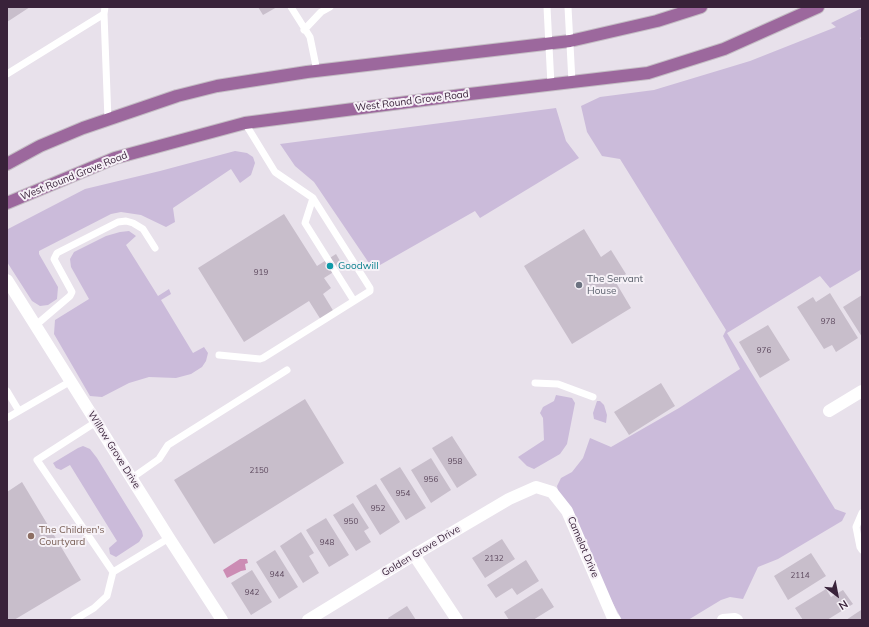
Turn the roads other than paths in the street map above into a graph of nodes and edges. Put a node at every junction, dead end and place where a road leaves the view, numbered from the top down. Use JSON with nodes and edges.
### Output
{"nodes":[{"id":1,"x":291,"y":7,"type":"edge"},
{"id":2,"x":330,"y":7,"type":"edge"},
{"id":3,"x":547,"y":7,"type":"edge"},
{"id":4,"x":568,"y":7,"type":"edge"},
{"id":5,"x":700,"y":7,"type":"edge"},
{"id":6,"x":818,"y":7,"type":"edge"},
{"id":7,"x":104,"y":10,"type":"edge"},
{"id":8,"x":304,"y":30,"type":"junction"},
{"id":9,"x":570,"y":40,"type":"junction"},
{"id":10,"x":549,"y":42,"type":"junction"},
{"id":11,"x":318,"y":71,"type":"junction"},
{"id":12,"x":7,"y":74,"type":"edge"},
{"id":13,"x":572,"y":82,"type":"junction"},
{"id":14,"x":552,"y":85,"type":"junction"},
{"id":15,"x":108,"y":120,"type":"junction"},
{"id":16,"x":245,"y":122,"type":"junction"},
{"id":17,"x":7,"y":164,"type":"edge"},
{"id":18,"x":313,"y":198,"type":"junction"},
{"id":19,"x":7,"y":203,"type":"edge"},
{"id":20,"x":155,"y":248,"type":"dead end"},
{"id":21,"x":7,"y":280,"type":"edge"},
{"id":22,"x":354,"y":301,"type":"junction"},
{"id":23,"x":36,"y":325,"type":"junction"},
{"id":24,"x":219,"y":355,"type":"dead end"},
{"id":25,"x":287,"y":370,"type":"dead end"},
{"id":26,"x":71,"y":381,"type":"junction"},
{"id":27,"x":535,"y":383,"type":"dead end"},
{"id":28,"x":7,"y":391,"type":"edge"},
{"id":29,"x":862,"y":391,"type":"edge"},
{"id":30,"x":593,"y":397,"type":"dead end"},
{"id":31,"x":19,"y":411,"type":"junction"},
{"id":32,"x":829,"y":411,"type":"dead end"},
{"id":33,"x":7,"y":418,"type":"edge"},
{"id":34,"x":96,"y":422,"type":"junction"},
{"id":35,"x":132,"y":478,"type":"junction"},
{"id":36,"x":536,"y":487,"type":"joint"},
{"id":37,"x":862,"y":513,"type":"edge"},
{"id":38,"x":169,"y":538,"type":"junction"},
{"id":39,"x":862,"y":550,"type":"edge"},
{"id":40,"x":414,"y":555,"type":"junction"},
{"id":41,"x":113,"y":572,"type":"junction"},
{"id":42,"x":74,"y":620,"type":"edge"},
{"id":43,"x":222,"y":620,"type":"edge"},
{"id":44,"x":308,"y":620,"type":"edge"},
{"id":45,"x":457,"y":620,"type":"edge"},
{"id":46,"x":615,"y":620,"type":"edge"},
{"id":47,"x":723,"y":620,"type":"edge"},
{"id":48,"x":737,"y":620,"type":"edge"}],
"edges":[{"from":1,"to":8,"type":"lane"},
{"from":2,"to":8,"type":"lane"},
{"from":3,"to":10,"type":"lane"},
{"from":4,"to":9,"type":"lane"},
{"from":5,"to":9,"type":"main road"},
{"from":6,"to":13,"type":"main road","name":"West Round Grove Road"},
{"from":7,"to":12,"type":"lane"},
{"from":7,"to":15,"type":"lane"},
{"from":8,"to":11,"type":"lane"},
{"from":9,"to":10,"type":"main road"},
{"from":9,"to":13,"type":"lane"},
{"from":10,"to":11,"type":"main road"},
{"from":10,"to":14,"type":"lane"},
{"from":11,"to":15,"type":"main road"},
{"from":13,"to":14,"type":"main road","name":"West Round Grove Road"},
{"from":14,"to":16,"type":"main road","name":"West Round Grove Road"},
{"from":15,"to":17,"type":"main road"},
{"from":16,"to":18,"type":"lane"},
{"from":16,"to":19,"type":"main road","name":"West Round Grove Road"},
{"from":18,"to":22,"type":"lane"},
{"from":18,"to":22,"type":"lane"},
{"from":20,"to":23,"type":"lane"},
{"from":21,"to":23,"type":"street","name":"Willow Grove Drive"},
{"from":22,"to":24,"type":"lane"},
{"from":23,"to":26,"type":"street","name":"Willow Grove Drive"},
{"from":25,"to":35,"type":"lane"},
{"from":26,"to":31,"type":"lane"},
{"from":26,"to":34,"type":"street","name":"Willow Grove Drive"},
{"from":27,"to":30,"type":"lane"},
{"from":28,"to":31,"type":"lane"},
{"from":29,"to":32,"type":"street"},
{"from":31,"to":33,"type":"lane"},
{"from":34,"to":35,"type":"street","name":"Willow Grove Drive"},
{"from":34,"to":41,"type":"lane"},
{"from":35,"to":38,"type":"street","name":"Willow Grove Drive"},
{"from":36,"to":40,"type":"street","name":"Golden Grove Drive"},
{"from":36,"to":46,"type":"street","name":"Camelot Drive"},
{"from":37,"to":39,"type":"lane"},
{"from":38,"to":41,"type":"lane"},
{"from":38,"to":43,"type":"street","name":"Willow Grove Drive"},
{"from":40,"to":44,"type":"street","name":"Golden Grove Drive"},
{"from":40,"to":45,"type":"street"},
{"from":41,"to":42,"type":"lane"},
{"from":47,"to":48,"type":"street"}]}
